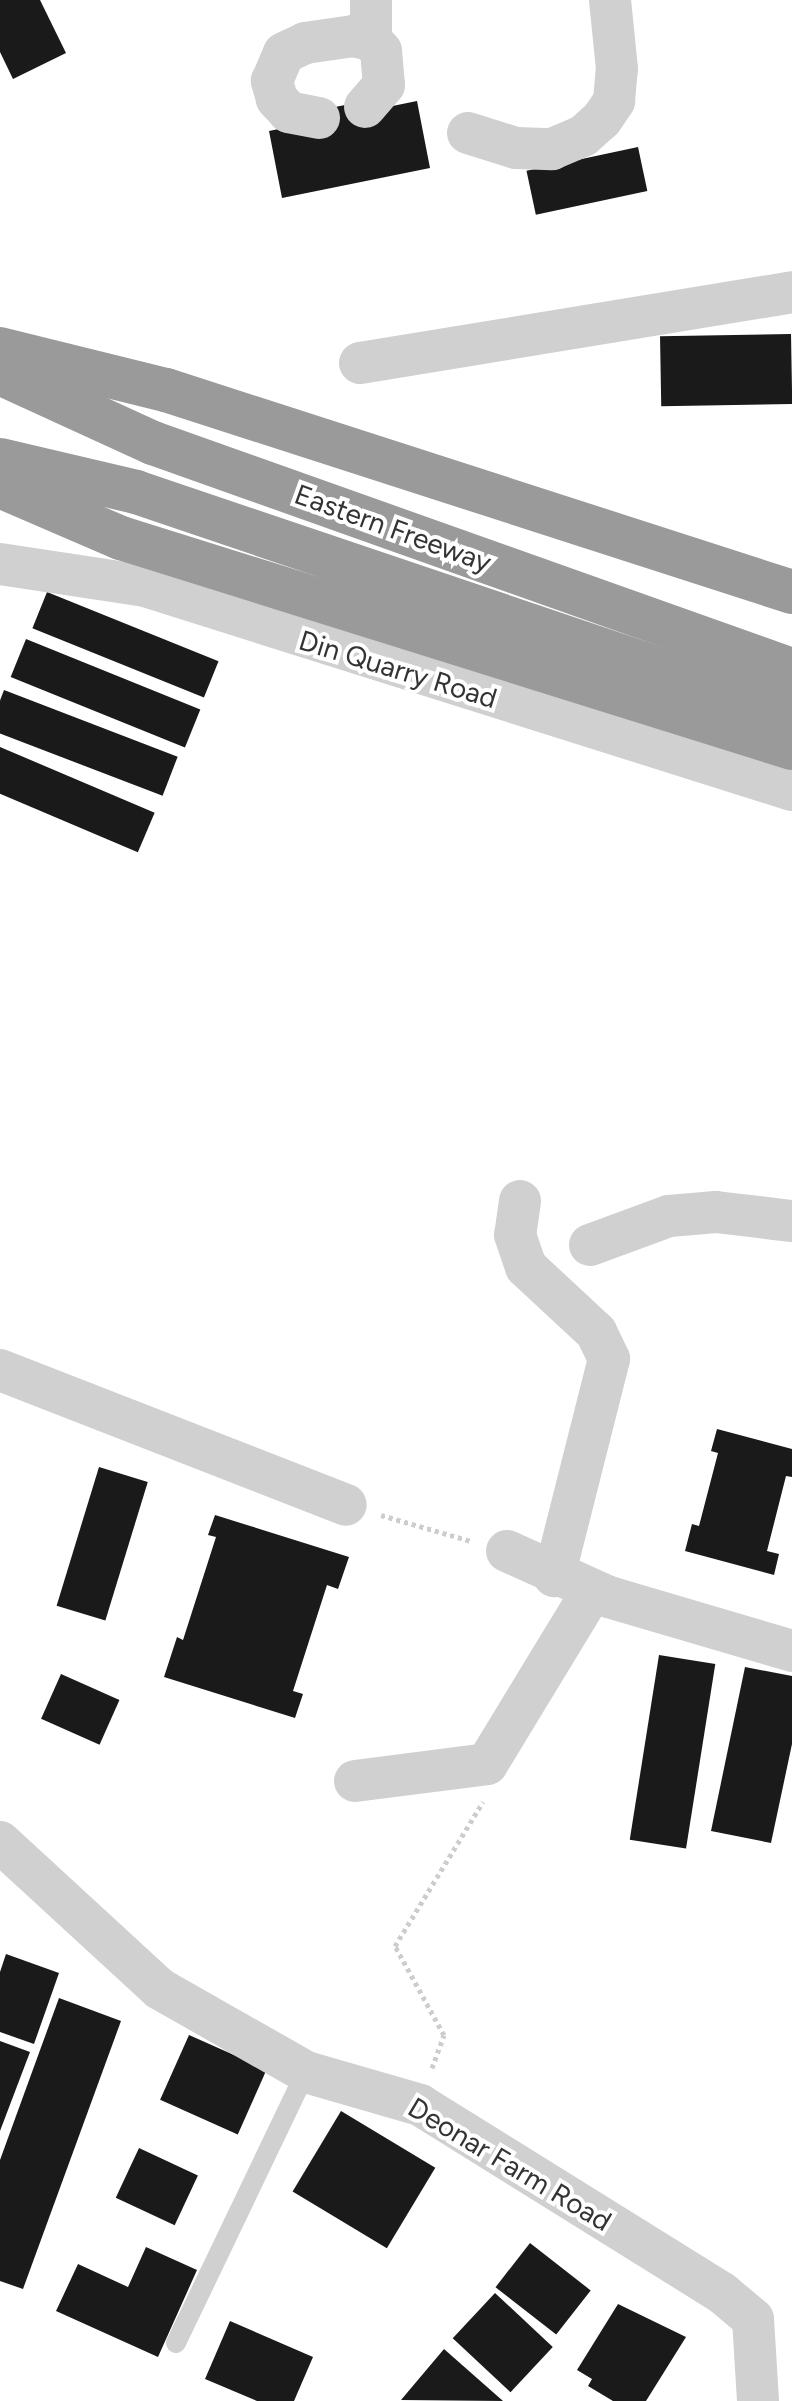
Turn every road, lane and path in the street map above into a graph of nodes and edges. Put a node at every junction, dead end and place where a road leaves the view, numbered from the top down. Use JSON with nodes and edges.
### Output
{"nodes":[{"id":1,"x":610,"y":0,"type":"edge"},
{"id":2,"x":371,"y":20,"type":"edge"},
{"id":3,"x":365,"y":107,"type":"dead end"},
{"id":4,"x":319,"y":118,"type":"dead end"},
{"id":5,"x":468,"y":133,"type":"dead end"},
{"id":6,"x":792,"y":292,"type":"edge"},
{"id":7,"x":0,"y":349,"type":"edge"},
{"id":8,"x":360,"y":363,"type":"dead end"},
{"id":9,"x":0,"y":373,"type":"edge"},
{"id":10,"x":0,"y":460,"type":"edge"},
{"id":11,"x":0,"y":486,"type":"edge"},
{"id":12,"x":0,"y":564,"type":"edge"},
{"id":13,"x":792,"y":592,"type":"edge"},
{"id":14,"x":792,"y":670,"type":"edge"},
{"id":15,"x":792,"y":714,"type":"edge"},
{"id":16,"x":792,"y":748,"type":"edge"},
{"id":17,"x":792,"y":790,"type":"edge"},
{"id":18,"x":520,"y":1201,"type":"dead end"},
{"id":19,"x":792,"y":1221,"type":"edge"},
{"id":20,"x":590,"y":1245,"type":"dead end"},
{"id":21,"x":0,"y":1370,"type":"edge"},
{"id":22,"x":346,"y":1505,"type":"joint"},
{"id":23,"x":507,"y":1551,"type":"joint"},
{"id":24,"x":573,"y":1583,"type":"junction"},
{"id":25,"x":792,"y":1651,"type":"edge"},
{"id":26,"x":355,"y":1781,"type":"dead end"},
{"id":27,"x":485,"y":1799,"type":"dead end"},
{"id":28,"x":0,"y":1842,"type":"edge"},
{"id":29,"x":306,"y":2072,"type":"junction"},
{"id":30,"x":420,"y":2105,"type":"junction"},
{"id":31,"x":176,"y":2343,"type":"dead end"},
{"id":32,"x":758,"y":2401,"type":"edge"}],
"edges":[{"from":1,"to":5,"type":"street"},
{"from":2,"to":3,"type":"street"},
{"from":2,"to":4,"type":"street"},
{"from":6,"to":8,"type":"street"},
{"from":7,"to":13,"type":"highway"},
{"from":9,"to":14,"type":"highway","name":"Eastern Freeway"},
{"from":10,"to":15,"type":"highway","name":"Eastern Freeway"},
{"from":11,"to":16,"type":"highway"},
{"from":12,"to":17,"type":"street","name":"Din Quarry Road"},
{"from":18,"to":24,"type":"street"},
{"from":19,"to":20,"type":"street"},
{"from":21,"to":22,"type":"street"},
{"from":22,"to":23,"type":"path"},
{"from":23,"to":24,"type":"street"},
{"from":24,"to":25,"type":"street"},
{"from":24,"to":26,"type":"street"},
{"from":27,"to":30,"type":"path"},
{"from":28,"to":29,"type":"street","name":"Deonar Farm Road"},
{"from":29,"to":30,"type":"street","name":"Deonar Farm Road"},
{"from":29,"to":31,"type":"lane"},
{"from":30,"to":32,"type":"street","name":"Deonar Farm Road"}]}
